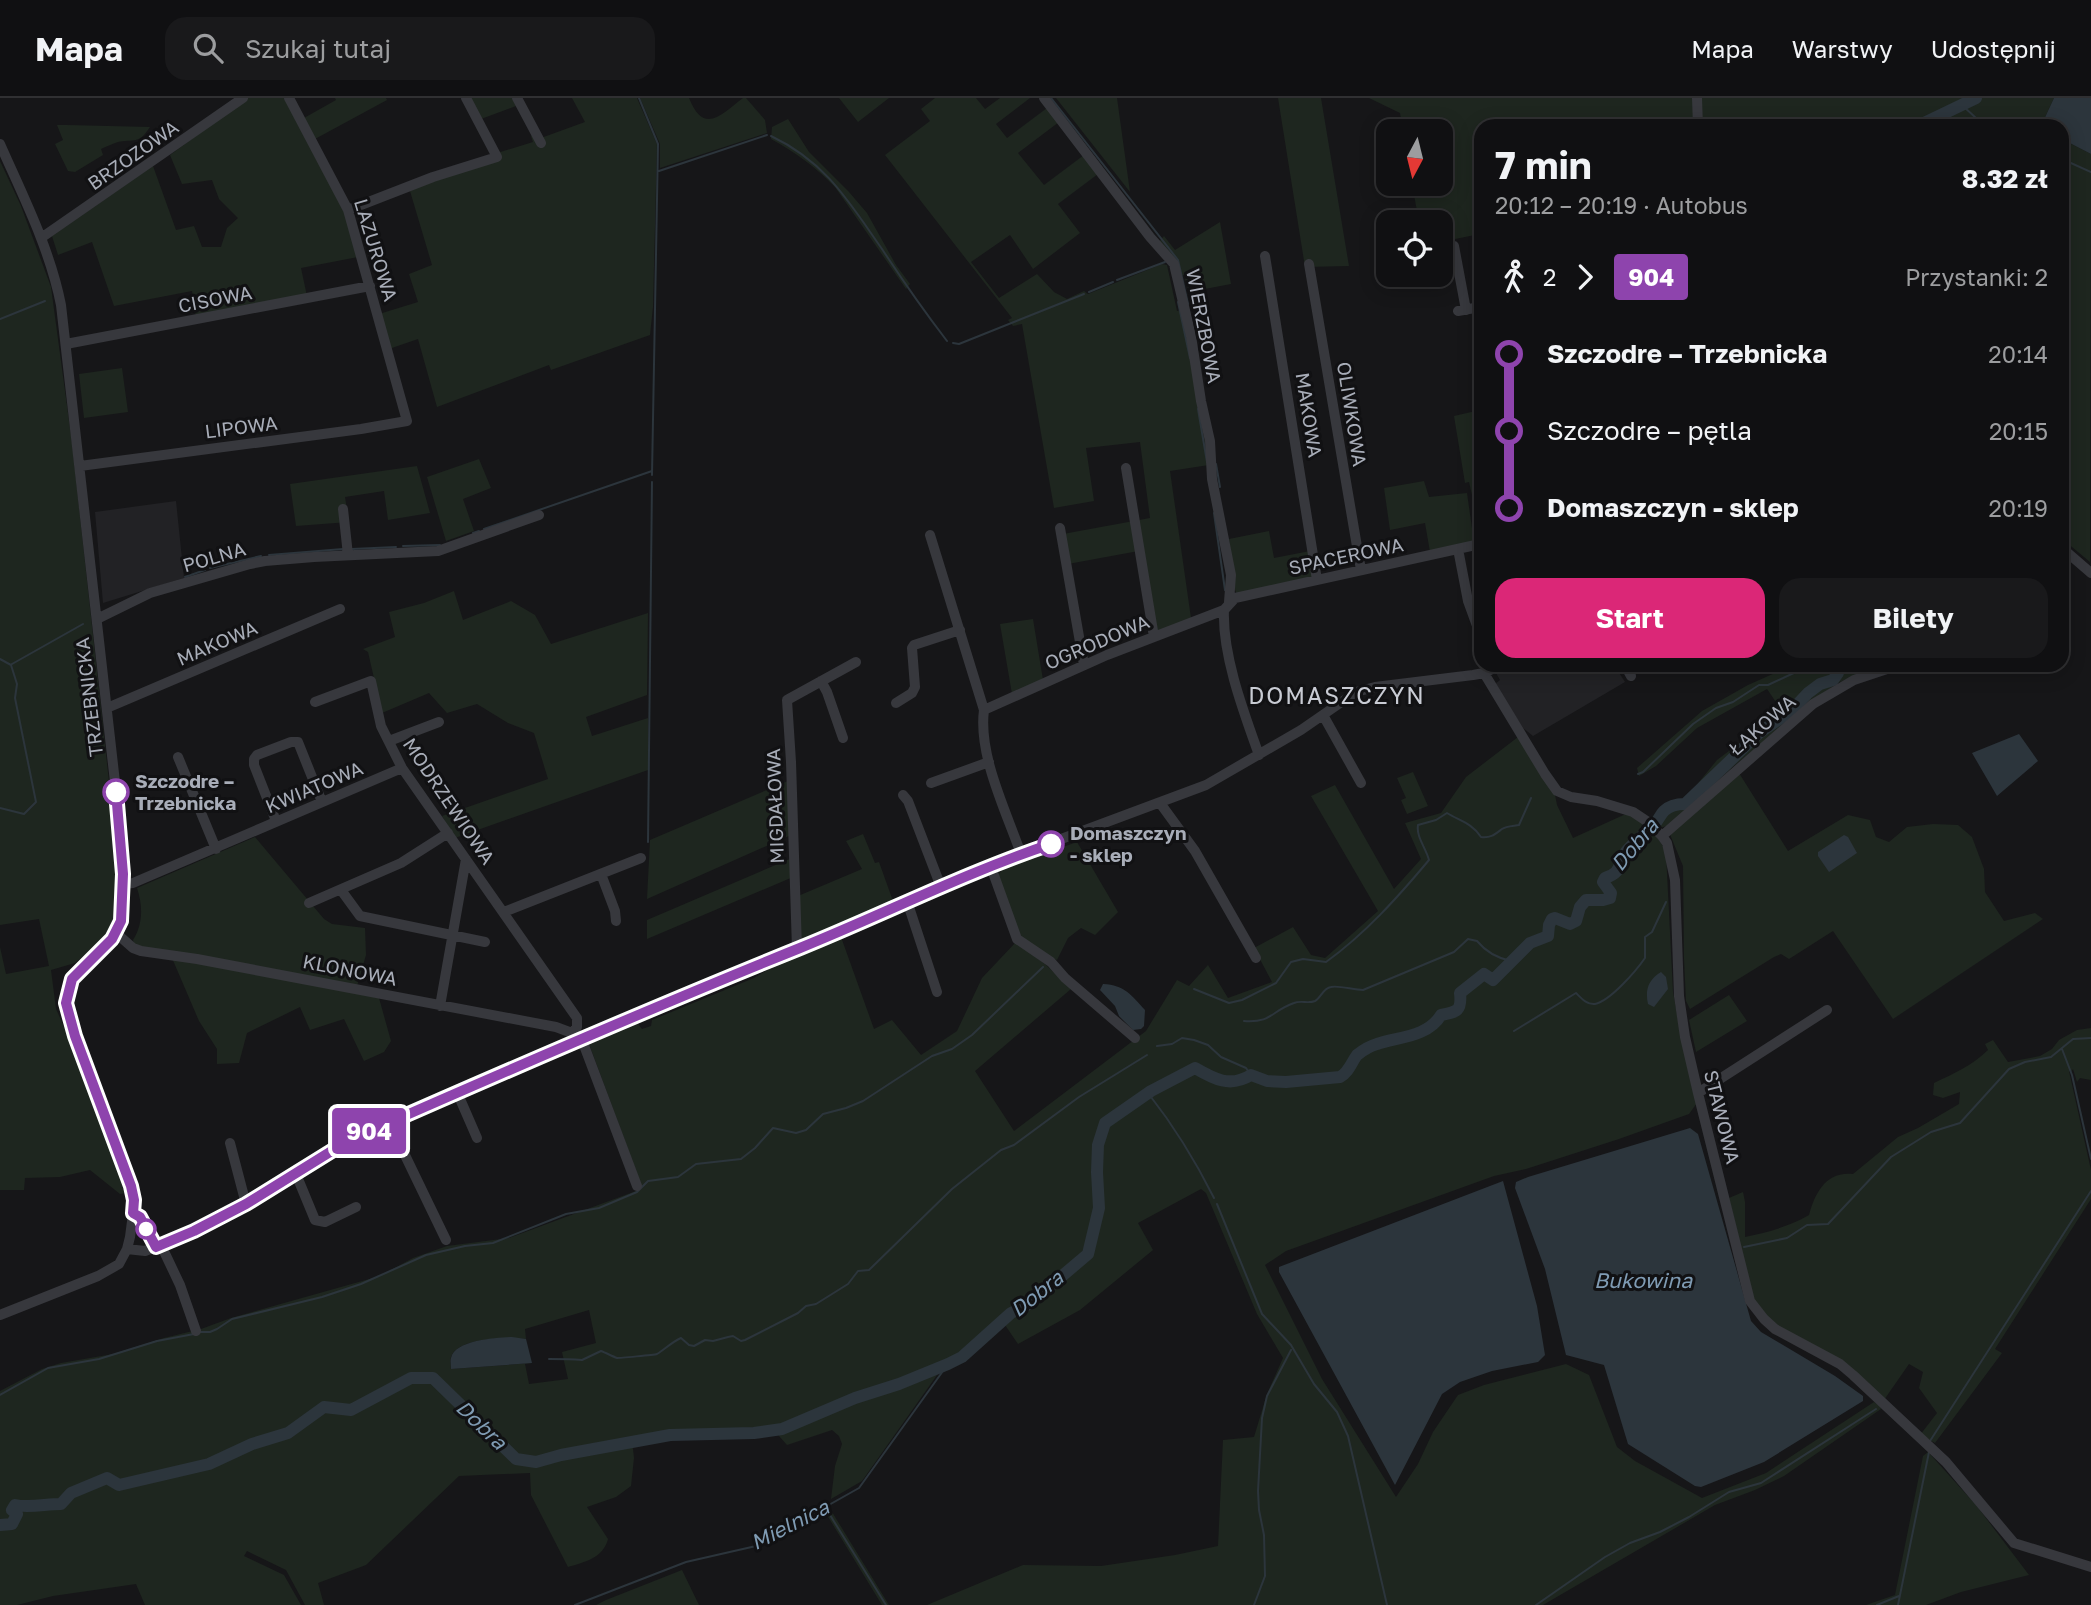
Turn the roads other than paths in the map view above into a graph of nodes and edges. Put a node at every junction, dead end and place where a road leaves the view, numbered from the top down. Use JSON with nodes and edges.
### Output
{"nodes":[{"id":1,"x":243,"y":98,"type":"edge"},
{"id":2,"x":289,"y":98,"type":"edge"},
{"id":3,"x":466,"y":98,"type":"edge"},
{"id":4,"x":517,"y":98,"type":"edge"},
{"id":5,"x":1044,"y":98,"type":"edge"},
{"id":6,"x":1697,"y":98,"type":"edge"},
{"id":7,"x":1698,"y":119,"type":"edge"},
{"id":8,"x":541,"y":143,"type":"dead end"},
{"id":9,"x":0,"y":144,"type":"edge"},
{"id":10,"x":348,"y":210,"type":"junction"},
{"id":11,"x":41,"y":238,"type":"junction"},
{"id":12,"x":1454,"y":246,"type":"dead end"},
{"id":13,"x":1265,"y":257,"type":"dead end"},
{"id":14,"x":1309,"y":264,"type":"dead end"},
{"id":15,"x":370,"y":286,"type":"junction"},
{"id":16,"x":1474,"y":308,"type":"edge"},
{"id":17,"x":66,"y":344,"type":"junction"},
{"id":18,"x":407,"y":421,"type":"joint"},
{"id":19,"x":80,"y":466,"type":"junction"},
{"id":20,"x":1126,"y":468,"type":"dead end"},
{"id":21,"x":344,"y":509,"type":"dead end"},
{"id":22,"x":539,"y":515,"type":"dead end"},
{"id":23,"x":1060,"y":527,"type":"dead end"},
{"id":24,"x":930,"y":535,"type":"dead end"},
{"id":25,"x":1474,"y":545,"type":"edge"},
{"id":26,"x":1458,"y":549,"type":"junction"},
{"id":27,"x":348,"y":555,"type":"junction"},
{"id":28,"x":2069,"y":557,"type":"edge"},
{"id":29,"x":1361,"y":570,"type":"junction"},
{"id":30,"x":2091,"y":573,"type":"edge"},
{"id":31,"x":1317,"y":580,"type":"junction"},
{"id":32,"x":1226,"y":606,"type":"junction"},
{"id":33,"x":340,"y":609,"type":"dead end"},
{"id":34,"x":1474,"y":618,"type":"edge"},
{"id":35,"x":97,"y":619,"type":"junction"},
{"id":36,"x":960,"y":630,"type":"junction"},
{"id":37,"x":1154,"y":637,"type":"junction"},
{"id":38,"x":856,"y":662,"type":"dead end"},
{"id":39,"x":1084,"y":665,"type":"junction"},
{"id":40,"x":1629,"y":672,"type":"edge"},
{"id":41,"x":1878,"y":672,"type":"edge"},
{"id":42,"x":1484,"y":673,"type":"joint"},
{"id":43,"x":1631,"y":676,"type":"dead end"},
{"id":44,"x":821,"y":681,"type":"junction"},
{"id":45,"x":315,"y":702,"type":"dead end"},
{"id":46,"x":896,"y":703,"type":"dead end"},
{"id":47,"x":107,"y":708,"type":"junction"},
{"id":48,"x":984,"y":710,"type":"junction"},
{"id":49,"x":1323,"y":715,"type":"junction"},
{"id":50,"x":439,"y":722,"type":"dead end"},
{"id":51,"x":843,"y":738,"type":"dead end"},
{"id":52,"x":388,"y":741,"type":"junction"},
{"id":53,"x":1259,"y":755,"type":"junction"},
{"id":54,"x":178,"y":757,"type":"dead end"},
{"id":55,"x":989,"y":762,"type":"junction"},
{"id":56,"x":402,"y":768,"type":"junction"},
{"id":57,"x":931,"y":783,"type":"dead end"},
{"id":58,"x":1361,"y":783,"type":"dead end"},
{"id":59,"x":903,"y":795,"type":"dead end"},
{"id":60,"x":322,"y":802,"type":"junction"},
{"id":61,"x":1160,"y":803,"type":"junction"},
{"id":62,"x":276,"y":821,"type":"junction"},
{"id":63,"x":1655,"y":829,"type":"junction"},
{"id":64,"x":448,"y":833,"type":"junction"},
{"id":65,"x":216,"y":849,"type":"junction"},
{"id":66,"x":1021,"y":854,"type":"junction"},
{"id":67,"x":641,"y":858,"type":"dead end"},
{"id":68,"x":466,"y":859,"type":"junction"},
{"id":69,"x":991,"y":867,"type":"junction"},
{"id":70,"x":601,"y":874,"type":"junction"},
{"id":71,"x":123,"y":884,"type":"junction"},
{"id":72,"x":941,"y":887,"type":"junction"},
{"id":73,"x":341,"y":890,"type":"junction"},
{"id":74,"x":907,"y":901,"type":"junction"},
{"id":75,"x":309,"y":903,"type":"dead end"},
{"id":76,"x":504,"y":912,"type":"junction"},
{"id":77,"x":616,"y":921,"type":"dead end"},
{"id":78,"x":116,"y":933,"type":"junction"},
{"id":79,"x":452,"y":935,"type":"junction"},
{"id":80,"x":485,"y":942,"type":"dead end"},
{"id":81,"x":799,"y":948,"type":"junction"},
{"id":82,"x":1256,"y":958,"type":"dead end"},
{"id":83,"x":937,"y":992,"type":"dead end"},
{"id":84,"x":440,"y":1006,"type":"junction"},
{"id":85,"x":1827,"y":1010,"type":"dead end"},
{"id":86,"x":577,"y":1038,"type":"junction"},
{"id":87,"x":1135,"y":1038,"type":"dead end"},
{"id":88,"x":457,"y":1092,"type":"junction"},
{"id":89,"x":1698,"y":1093,"type":"junction"},
{"id":90,"x":389,"y":1122,"type":"junction"},
{"id":91,"x":477,"y":1138,"type":"dead end"},
{"id":92,"x":230,"y":1143,"type":"dead end"},
{"id":93,"x":296,"y":1174,"type":"junction"},
{"id":94,"x":637,"y":1186,"type":"dead end"},
{"id":95,"x":246,"y":1204,"type":"junction"},
{"id":96,"x":356,"y":1207,"type":"dead end"},
{"id":97,"x":446,"y":1240,"type":"dead end"},
{"id":98,"x":161,"y":1245,"type":"junction"},
{"id":99,"x":127,"y":1249,"type":"junction"},
{"id":100,"x":0,"y":1315,"type":"edge"},
{"id":101,"x":195,"y":1331,"type":"dead end"},
{"id":102,"x":2091,"y":1567,"type":"edge"}],
"edges":[{"from":1,"to":11,"type":"street","name":"BRZOZOWA"},
{"from":2,"to":10,"type":"street","name":"LAZUROWA"},
{"from":3,"to":10,"type":"street"},
{"from":4,"to":8,"type":"street"},
{"from":5,"to":32,"type":"street","name":"WIERZBOWA"},
{"from":6,"to":7,"type":"street"},
{"from":9,"to":11,"type":"street","name":"TRZEBNICKA"},
{"from":10,"to":15,"type":"street","name":"LAZUROWA"},
{"from":11,"to":17,"type":"street","name":"TRZEBNICKA"},
{"from":12,"to":16,"type":"street"},
{"from":13,"to":31,"type":"street","name":"MAKOWA"},
{"from":14,"to":29,"type":"street","name":"OLIWKOWA"},
{"from":15,"to":17,"type":"street","name":"CISOWA"},
{"from":15,"to":18,"type":"street","name":"LAZUROWA"},
{"from":17,"to":19,"type":"street","name":"TRZEBNICKA"},
{"from":18,"to":19,"type":"street","name":"LIPOWA"},
{"from":19,"to":35,"type":"street","name":"TRZEBNICKA"},
{"from":20,"to":37,"type":"street"},
{"from":21,"to":27,"type":"street"},
{"from":22,"to":27,"type":"street","name":"POLNA"},
{"from":23,"to":39,"type":"street"},
{"from":24,"to":36,"type":"street"},
{"from":25,"to":26,"type":"street","name":"SPACEROWA"},
{"from":26,"to":29,"type":"street","name":"SPACEROWA"},
{"from":26,"to":34,"type":"street"},
{"from":27,"to":35,"type":"street","name":"POLNA"},
{"from":28,"to":30,"type":"street"},
{"from":29,"to":31,"type":"street","name":"SPACEROWA"},
{"from":31,"to":32,"type":"street","name":"SPACEROWA"},
{"from":32,"to":37,"type":"street","name":"OGRODOWA"},
{"from":32,"to":53,"type":"street","name":"WIERZBOWA"},
{"from":33,"to":47,"type":"street","name":"MAKOWA"},
{"from":35,"to":47,"type":"street","name":"TRZEBNICKA"},
{"from":36,"to":46,"type":"street"},
{"from":36,"to":48,"type":"street"},
{"from":37,"to":39,"type":"street","name":"OGRODOWA"},
{"from":38,"to":44,"type":"street","name":"MIGDAŁOWA"},
{"from":39,"to":48,"type":"street","name":"OGRODOWA"},
{"from":40,"to":43,"type":"street"},
{"from":41,"to":63,"type":"street","name":"ŁĄKOWA"},
{"from":42,"to":49,"type":"street"},
{"from":42,"to":63,"type":"street"},
{"from":44,"to":51,"type":"street"},
{"from":44,"to":81,"type":"street","name":"MIGDAŁOWA"},
{"from":45,"to":52,"type":"street","name":"MODRZEWIOWA"},
{"from":47,"to":71,"type":"street","name":"TRZEBNICKA"},
{"from":48,"to":55,"type":"street"},
{"from":49,"to":53,"type":"street"},
{"from":49,"to":58,"type":"street"},
{"from":50,"to":52,"type":"street"},
{"from":52,"to":56,"type":"street","name":"MODRZEWIOWA"},
{"from":53,"to":61,"type":"street"},
{"from":54,"to":65,"type":"street"},
{"from":55,"to":57,"type":"street"},
{"from":55,"to":66,"type":"street"},
{"from":56,"to":60,"type":"street","name":"KWIATOWA"},
{"from":56,"to":64,"type":"street","name":"MODRZEWIOWA"},
{"from":59,"to":72,"type":"street"},
{"from":60,"to":62,"type":"street","name":"KWIATOWA"},
{"from":60,"to":62,"type":"street"},
{"from":61,"to":66,"type":"street"},
{"from":61,"to":82,"type":"street"},
{"from":62,"to":65,"type":"street","name":"KWIATOWA"},
{"from":63,"to":89,"type":"street","name":"STAWOWA"},
{"from":64,"to":68,"type":"street","name":"MODRZEWIOWA"},
{"from":64,"to":73,"type":"street"},
{"from":65,"to":71,"type":"street","name":"KWIATOWA"},
{"from":66,"to":69,"type":"street"},
{"from":67,"to":70,"type":"street"},
{"from":68,"to":76,"type":"street","name":"MODRZEWIOWA"},
{"from":68,"to":79,"type":"street"},
{"from":69,"to":72,"type":"street"},
{"from":69,"to":87,"type":"street"},
{"from":70,"to":76,"type":"street"},
{"from":70,"to":77,"type":"street"},
{"from":71,"to":78,"type":"street","name":"TRZEBNICKA"},
{"from":72,"to":74,"type":"street"},
{"from":73,"to":75,"type":"street"},
{"from":73,"to":79,"type":"street"},
{"from":74,"to":81,"type":"street"},
{"from":74,"to":83,"type":"street"},
{"from":76,"to":86,"type":"street","name":"MODRZEWIOWA"},
{"from":78,"to":84,"type":"street","name":"KLONOWA"},
{"from":78,"to":99,"type":"street"},
{"from":79,"to":80,"type":"street"},
{"from":79,"to":84,"type":"street"},
{"from":81,"to":86,"type":"street"},
{"from":84,"to":86,"type":"street","name":"KLONOWA"},
{"from":85,"to":89,"type":"street"},
{"from":86,"to":88,"type":"street"},
{"from":86,"to":94,"type":"street"},
{"from":88,"to":90,"type":"street"},
{"from":88,"to":91,"type":"street"},
{"from":89,"to":102,"type":"street","name":"STAWOWA"},
{"from":90,"to":93,"type":"street"},
{"from":90,"to":97,"type":"street"},
{"from":92,"to":95,"type":"street"},
{"from":93,"to":95,"type":"street"},
{"from":93,"to":96,"type":"street"},
{"from":95,"to":98,"type":"street"},
{"from":98,"to":99,"type":"street"},
{"from":98,"to":101,"type":"street"},
{"from":99,"to":100,"type":"street"}]}
